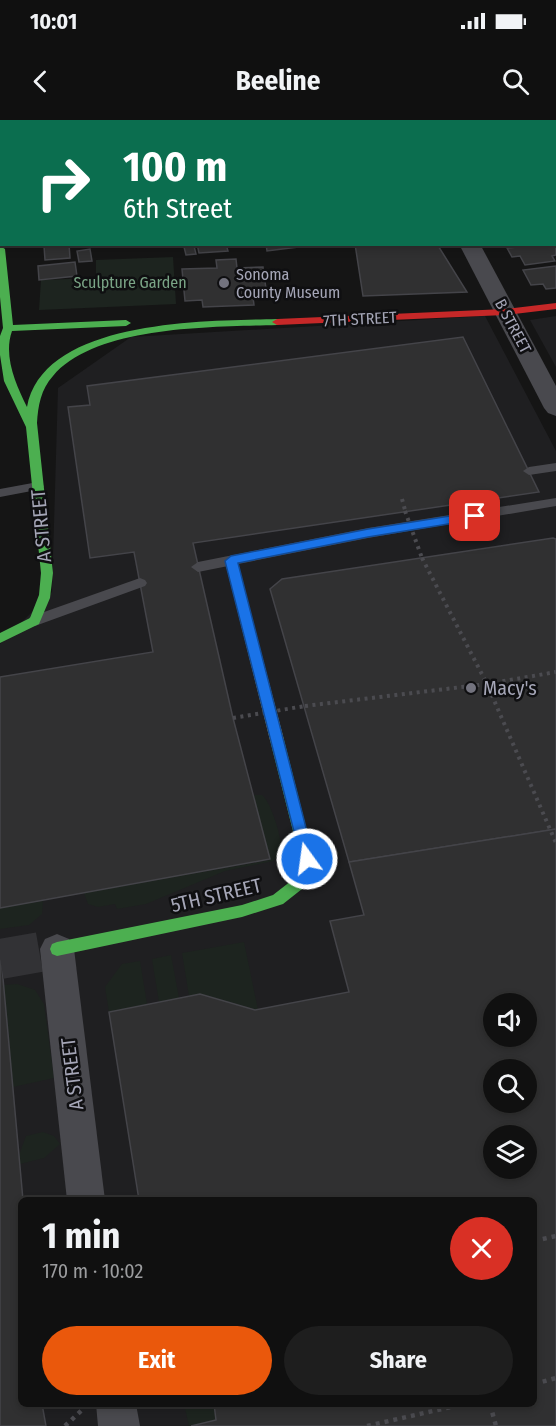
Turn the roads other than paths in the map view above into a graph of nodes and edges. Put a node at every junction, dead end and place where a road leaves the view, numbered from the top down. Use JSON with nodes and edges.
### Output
{"nodes":[{"id":1,"x":470,"y":246,"type":"edge"},
{"id":2,"x":0,"y":249,"type":"edge"},
{"id":3,"x":556,"y":306,"type":"edge"},
{"id":4,"x":505,"y":312,"type":"junction"},
{"id":5,"x":164,"y":327,"type":"junction"},
{"id":6,"x":4,"y":328,"type":"edge"},
{"id":7,"x":40,"y":343,"type":"dead end"},
{"id":8,"x":62,"y":356,"type":"joint"},
{"id":9,"x":556,"y":408,"type":"edge"},
{"id":10,"x":33,"y":429,"type":"junction"},
{"id":11,"x":556,"y":467,"type":"edge"},
{"id":12,"x":529,"y":471,"type":"dead end"},
{"id":13,"x":38,"y":486,"type":"junction"},
{"id":14,"x":0,"y":493,"type":"edge"},
{"id":15,"x":472,"y":501,"type":"dead end"},
{"id":16,"x":556,"y":502,"type":"edge"},
{"id":17,"x":475,"y":516,"type":"junction"},
{"id":18,"x":231,"y":561,"type":"junction"},
{"id":19,"x":198,"y":567,"type":"dead end"},
{"id":20,"x":140,"y":583,"type":"dead end"},
{"id":21,"x":35,"y":621,"type":"junction"},
{"id":22,"x":0,"y":638,"type":"edge"},
{"id":23,"x":57,"y":949,"type":"joint"},
{"id":24,"x":86,"y":1197,"type":"edge"},
{"id":25,"x":117,"y":1407,"type":"edge"},
{"id":26,"x":120,"y":1426,"type":"edge"}],
"edges":[{"from":1,"to":4,"type":"street","name":"B STREET"},
{"from":2,"to":6,"type":"street","name":"A STREET"},
{"from":3,"to":4,"type":"street","name":"7TH STREET"},
{"from":4,"to":5,"type":"street","name":"7TH STREET"},
{"from":4,"to":9,"type":"street","name":"B STREET"},
{"from":5,"to":6,"type":"street","name":"7TH STREET"},
{"from":5,"to":8,"type":"street","name":"7TH STREET"},
{"from":6,"to":7,"type":"street"},
{"from":6,"to":10,"type":"street","name":"A STREET"},
{"from":8,"to":10,"type":"street","name":"A STREET"},
{"from":10,"to":13,"type":"street","name":"A STREET"},
{"from":11,"to":12,"type":"lane"},
{"from":13,"to":14,"type":"lane"},
{"from":13,"to":21,"type":"street","name":"A STREET"},
{"from":15,"to":17,"type":"lane"},
{"from":16,"to":17,"type":"lane"},
{"from":17,"to":18,"type":"lane"},
{"from":18,"to":19,"type":"lane"},
{"from":18,"to":23,"type":"street","name":"5TH STREET"},
{"from":20,"to":21,"type":"lane"},
{"from":21,"to":22,"type":"street"},
{"from":23,"to":24,"type":"street","name":"A STREET"},
{"from":25,"to":26,"type":"street"}]}
